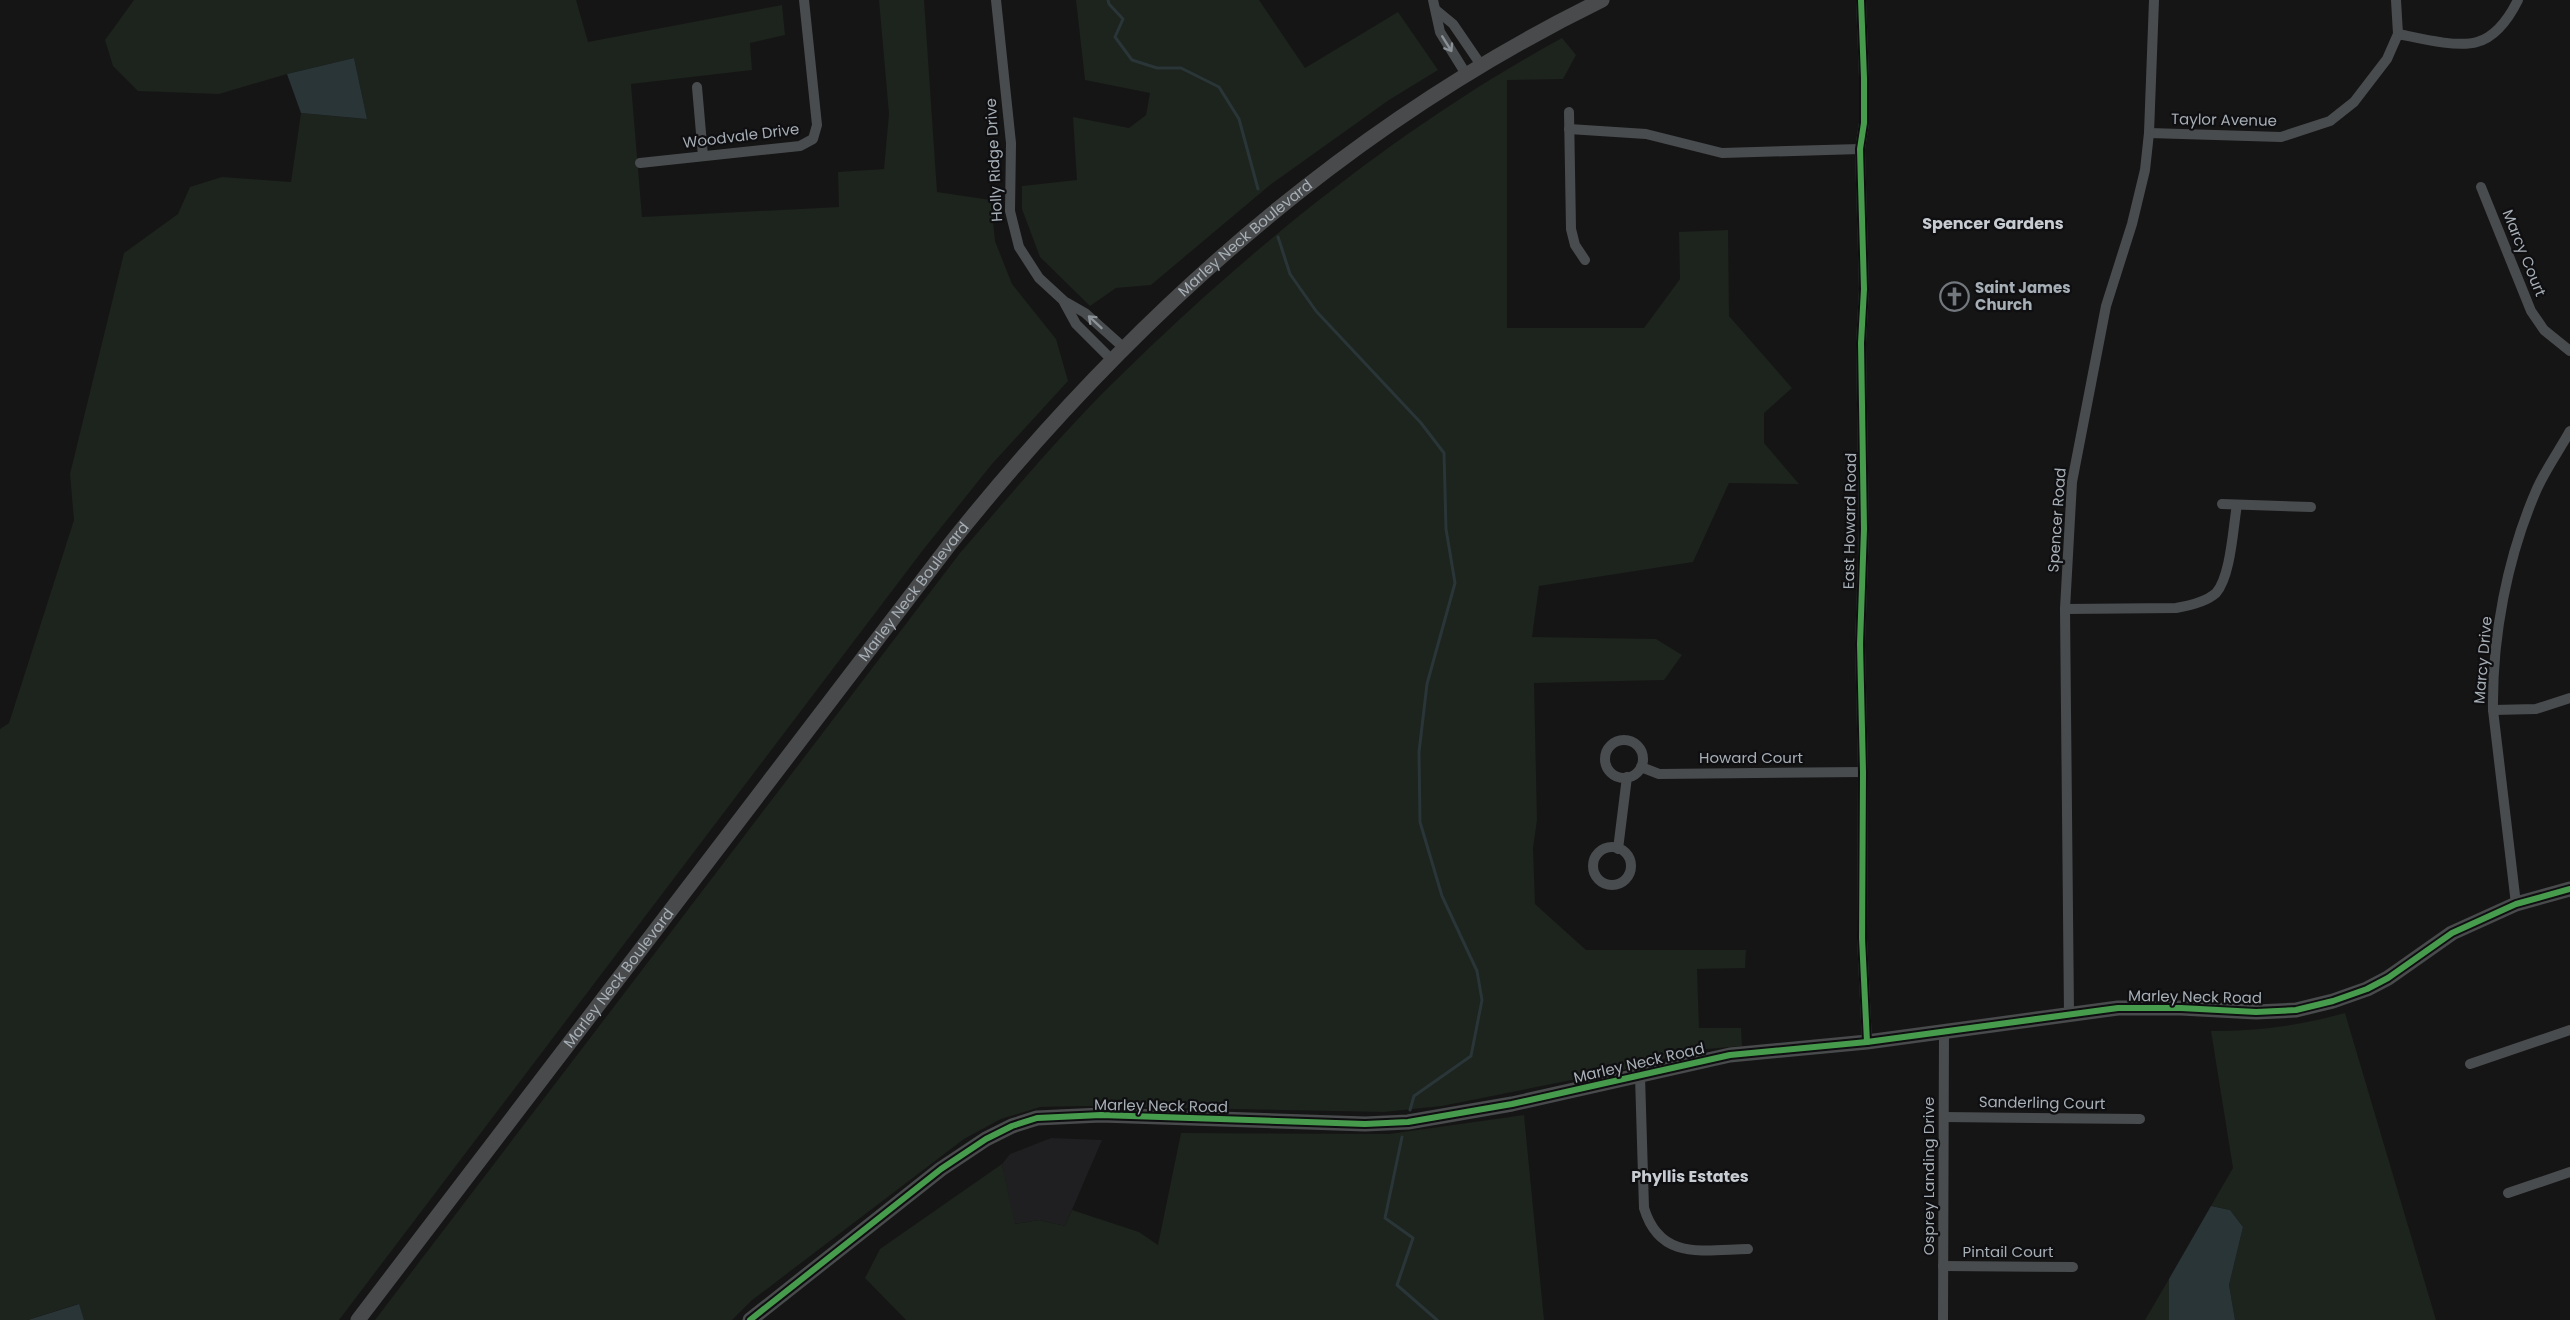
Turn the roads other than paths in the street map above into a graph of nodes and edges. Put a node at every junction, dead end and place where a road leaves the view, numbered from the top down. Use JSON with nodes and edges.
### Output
{"nodes":[{"id":1,"x":804,"y":0,"type":"edge"},
{"id":2,"x":996,"y":0,"type":"edge"},
{"id":3,"x":1602,"y":0,"type":"edge"},
{"id":4,"x":1861,"y":0,"type":"edge"},
{"id":5,"x":2154,"y":0,"type":"edge"},
{"id":6,"x":2396,"y":0,"type":"edge"},
{"id":7,"x":2518,"y":0,"type":"edge"},
{"id":8,"x":1434,"y":5,"type":"edge"},
{"id":9,"x":2398,"y":34,"type":"junction"},
{"id":10,"x":1481,"y":65,"type":"junction"},
{"id":11,"x":1466,"y":74,"type":"junction"},
{"id":12,"x":697,"y":87,"type":"dead end"},
{"id":13,"x":1569,"y":112,"type":"dead end"},
{"id":14,"x":1569,"y":129,"type":"junction"},
{"id":15,"x":2149,"y":133,"type":"junction"},
{"id":16,"x":1860,"y":149,"type":"junction"},
{"id":17,"x":703,"y":156,"type":"junction"},
{"id":18,"x":640,"y":163,"type":"dead end"},
{"id":19,"x":2481,"y":187,"type":"dead end"},
{"id":20,"x":1585,"y":260,"type":"dead end"},
{"id":21,"x":1064,"y":301,"type":"junction"},
{"id":22,"x":1123,"y":347,"type":"junction"},
{"id":23,"x":2570,"y":351,"type":"edge"},
{"id":24,"x":1111,"y":359,"type":"junction"},
{"id":25,"x":2570,"y":431,"type":"edge"},
{"id":26,"x":2222,"y":504,"type":"dead end"},
{"id":27,"x":2236,"y":505,"type":"junction"},
{"id":28,"x":2312,"y":507,"type":"dead end"},
{"id":29,"x":2066,"y":609,"type":"junction"},
{"id":30,"x":2570,"y":698,"type":"edge"},
{"id":31,"x":2493,"y":710,"type":"junction"},
{"id":32,"x":1641,"y":767,"type":"junction"},
{"id":33,"x":1863,"y":772,"type":"junction"},
{"id":34,"x":1627,"y":777,"type":"junction"},
{"id":35,"x":1618,"y":849,"type":"dead end"},
{"id":36,"x":2570,"y":889,"type":"edge"},
{"id":37,"x":2516,"y":904,"type":"junction"},
{"id":38,"x":2069,"y":1014,"type":"junction"},
{"id":39,"x":2570,"y":1030,"type":"edge"},
{"id":40,"x":1944,"y":1032,"type":"junction"},
{"id":41,"x":1867,"y":1042,"type":"junction"},
{"id":42,"x":2470,"y":1064,"type":"dead end"},
{"id":43,"x":1640,"y":1076,"type":"junction"},
{"id":44,"x":1944,"y":1117,"type":"junction"},
{"id":45,"x":2140,"y":1119,"type":"dead end"},
{"id":46,"x":2570,"y":1172,"type":"edge"},
{"id":47,"x":2508,"y":1194,"type":"dead end"},
{"id":48,"x":1748,"y":1249,"type":"dead end"},
{"id":49,"x":1943,"y":1266,"type":"junction"},
{"id":50,"x":2073,"y":1267,"type":"dead end"},
{"id":51,"x":358,"y":1320,"type":"edge"},
{"id":52,"x":750,"y":1320,"type":"edge"},
{"id":53,"x":1943,"y":1320,"type":"edge"}],
"edges":[{"from":1,"to":17,"type":"street","name":"Woodvale Drive"},
{"from":2,"to":21,"type":"street","name":"Holly Ridge Drive"},
{"from":3,"to":10,"type":"street","name":"Marley Neck Boulevard"},
{"from":4,"to":16,"type":"street","name":"East Howard Road"},
{"from":5,"to":15,"type":"street","name":"Spencer Road"},
{"from":6,"to":9,"type":"street","name":"Taylor Avenue"},
{"from":7,"to":9,"type":"street"},
{"from":8,"to":10,"type":"street"},
{"from":8,"to":11,"type":"street","one_way":true},
{"from":9,"to":15,"type":"street","name":"Taylor Avenue"},
{"from":10,"to":11,"type":"street","name":"Marley Neck Boulevard"},
{"from":11,"to":22,"type":"street","name":"Marley Neck Boulevard"},
{"from":12,"to":17,"type":"street"},
{"from":13,"to":14,"type":"street"},
{"from":14,"to":16,"type":"street"},
{"from":14,"to":20,"type":"street"},
{"from":15,"to":29,"type":"street","name":"Spencer Road"},
{"from":16,"to":33,"type":"street","name":"East Howard Road"},
{"from":17,"to":18,"type":"street","name":"Woodvale Drive"},
{"from":19,"to":23,"type":"street","name":"Marcy Court"},
{"from":22,"to":21,"type":"street","name":"Holly Ridge Drive","one_way":true},
{"from":21,"to":24,"type":"street","name":"Holly Ridge Drive"},
{"from":22,"to":24,"type":"street","name":"Marley Neck Boulevard"},
{"from":24,"to":51,"type":"street","name":"Marley Neck Boulevard"},
{"from":25,"to":31,"type":"street","name":"Marcy Drive"},
{"from":26,"to":27,"type":"street"},
{"from":27,"to":28,"type":"street"},
{"from":27,"to":29,"type":"street"},
{"from":29,"to":38,"type":"street","name":"Spencer Road"},
{"from":30,"to":31,"type":"street"},
{"from":31,"to":37,"type":"street","name":"Marcy Drive"},
{"from":32,"to":33,"type":"street","name":"Howard Court"},
{"from":32,"to":34,"type":"street"},
{"from":32,"to":34,"type":"street"},
{"from":33,"to":41,"type":"street","name":"East Howard Road"},
{"from":34,"to":35,"type":"street"},
{"from":36,"to":37,"type":"street","name":"Marley Neck Road"},
{"from":37,"to":38,"type":"street","name":"Marley Neck Road"},
{"from":38,"to":40,"type":"street","name":"Marley Neck Road"},
{"from":39,"to":42,"type":"street"},
{"from":40,"to":41,"type":"street","name":"Marley Neck Road"},
{"from":40,"to":44,"type":"street","name":"Osprey Landing Drive"},
{"from":41,"to":43,"type":"street","name":"Marley Neck Road"},
{"from":43,"to":48,"type":"street"},
{"from":43,"to":52,"type":"street","name":"Marley Neck Road"},
{"from":44,"to":45,"type":"street","name":"Sanderling Court"},
{"from":44,"to":49,"type":"street","name":"Osprey Landing Drive"},
{"from":46,"to":47,"type":"street"},
{"from":49,"to":50,"type":"street","name":"Pintail Court"},
{"from":49,"to":53,"type":"street","name":"Osprey Landing Drive"}]}
